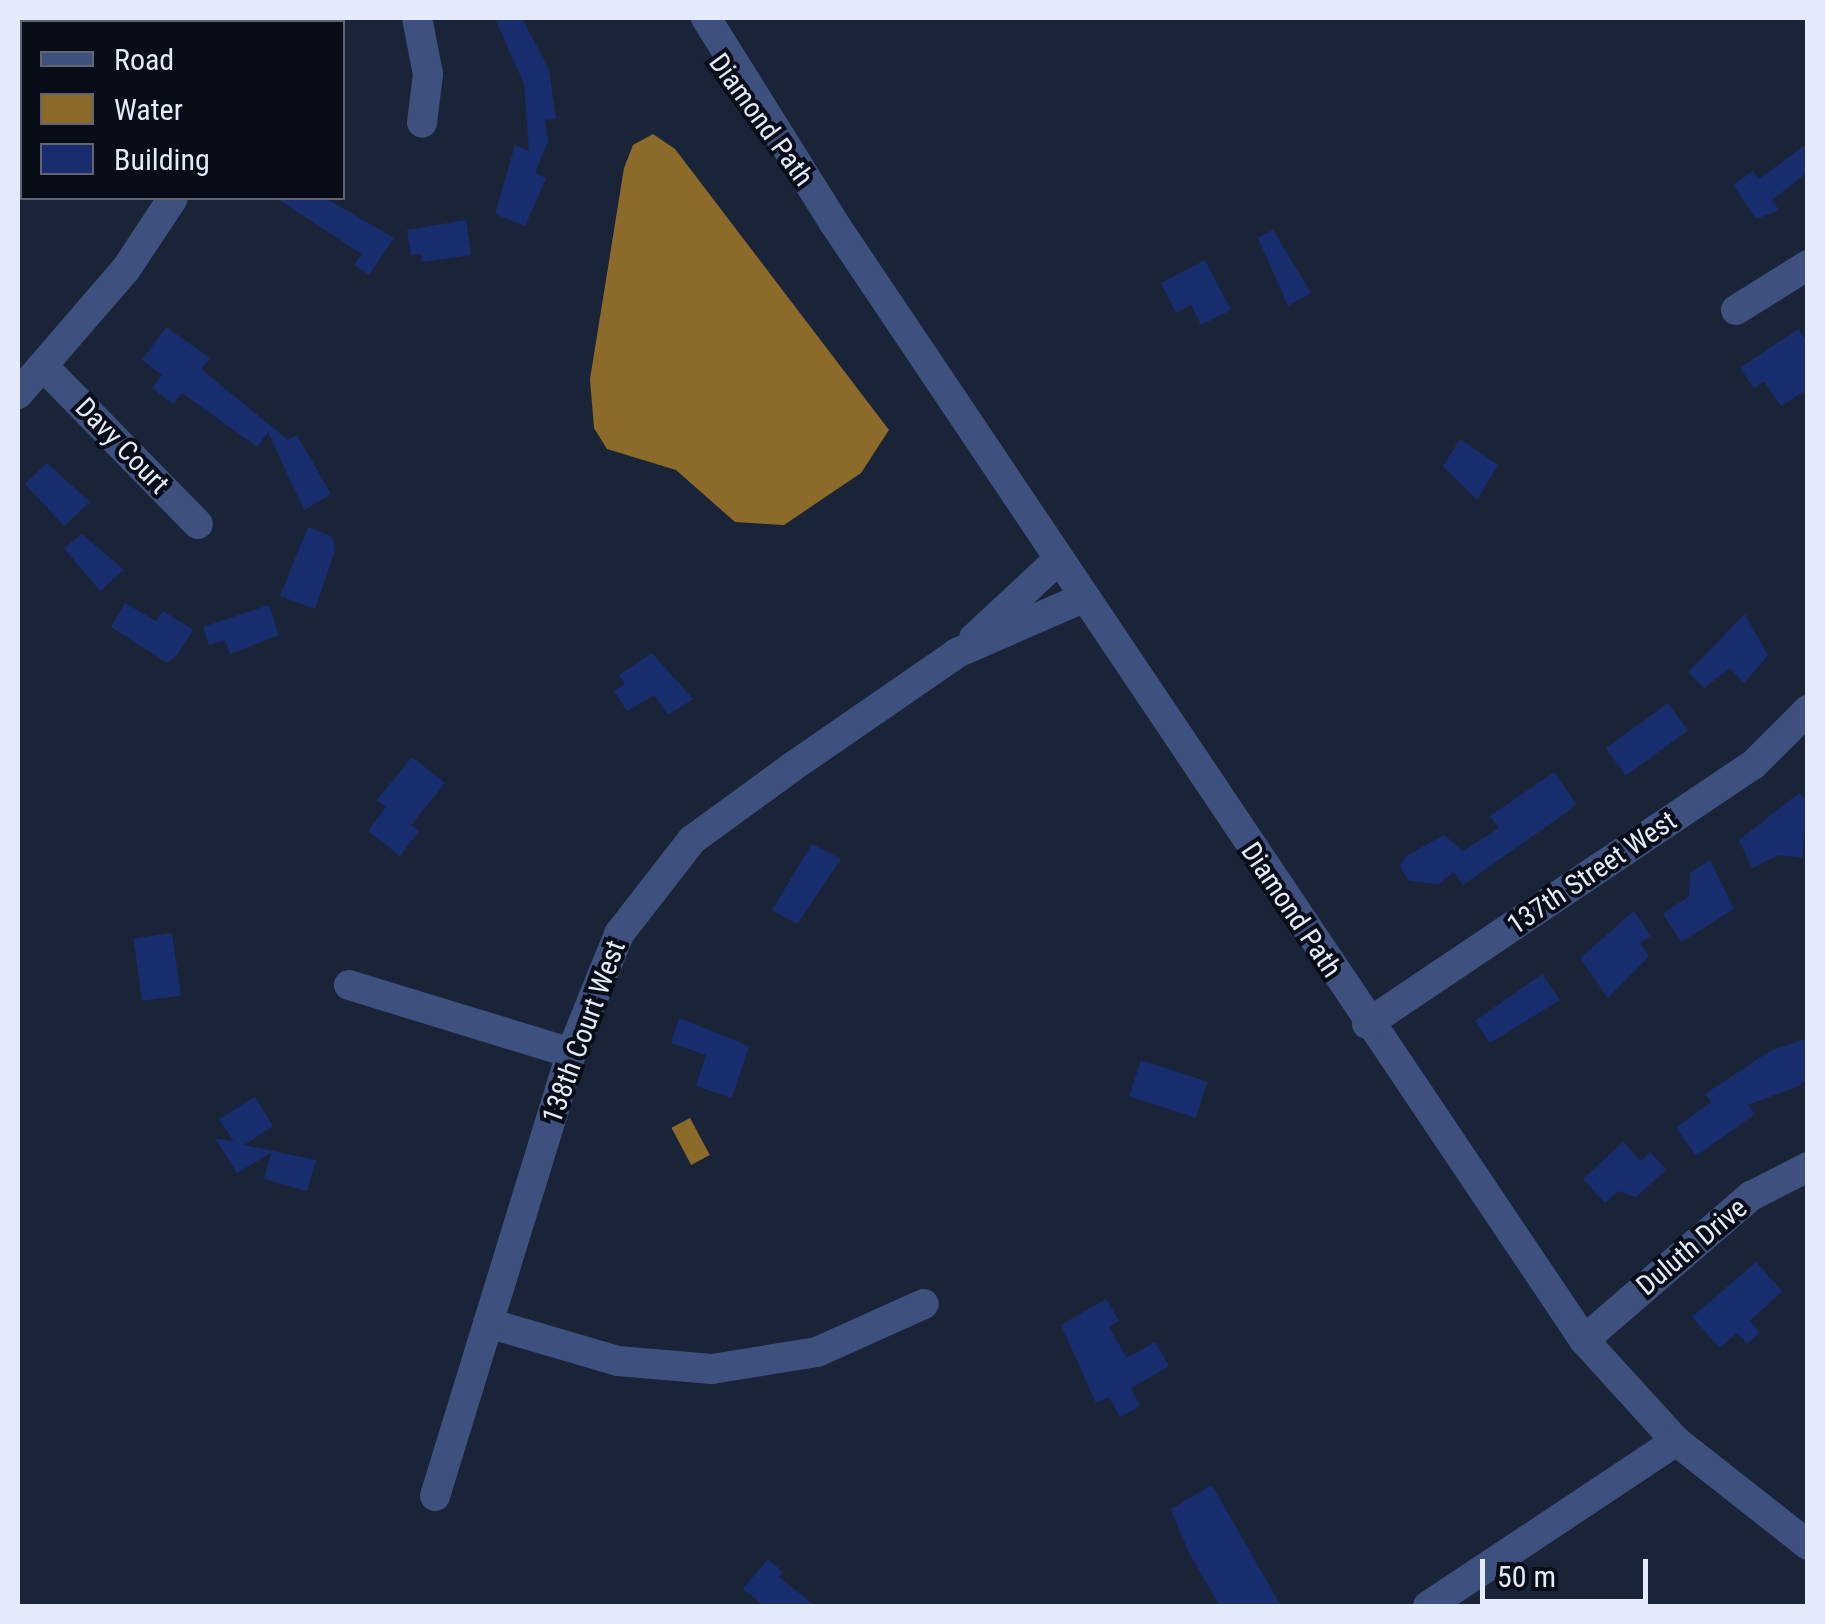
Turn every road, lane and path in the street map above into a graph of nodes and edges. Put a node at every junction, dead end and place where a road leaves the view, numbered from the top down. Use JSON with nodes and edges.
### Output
{"nodes":[{"id":1,"x":417,"y":18,"type":"edge"},
{"id":2,"x":687,"y":18,"type":"edge"},
{"id":3,"x":706,"y":18,"type":"edge"},
{"id":4,"x":422,"y":123,"type":"dead end"},
{"id":5,"x":172,"y":200,"type":"edge"},
{"id":6,"x":834,"y":223,"type":"junction"},
{"id":7,"x":1808,"y":264,"type":"edge"},
{"id":8,"x":1736,"y":310,"type":"dead end"},
{"id":9,"x":46,"y":369,"type":"junction"},
{"id":10,"x":18,"y":394,"type":"edge"},
{"id":11,"x":198,"y":524,"type":"dead end"},
{"id":12,"x":1058,"y":560,"type":"junction"},
{"id":13,"x":1083,"y":598,"type":"junction"},
{"id":14,"x":957,"y":653,"type":"junction"},
{"id":15,"x":1808,"y":710,"type":"edge"},
{"id":16,"x":350,"y":985,"type":"dead end"},
{"id":17,"x":1367,"y":1024,"type":"junction"},
{"id":18,"x":571,"y":1053,"type":"junction"},
{"id":19,"x":1808,"y":1167,"type":"edge"},
{"id":20,"x":924,"y":1304,"type":"dead end"},
{"id":21,"x":488,"y":1324,"type":"junction"},
{"id":22,"x":1584,"y":1340,"type":"junction"},
{"id":23,"x":1676,"y":1442,"type":"junction"},
{"id":24,"x":436,"y":1496,"type":"dead end"},
{"id":25,"x":1808,"y":1545,"type":"edge"},
{"id":26,"x":1428,"y":1606,"type":"edge"}],
"edges":[{"from":1,"to":4,"type":"street"},
{"from":2,"to":6,"type":"street","name":"Diamond Path"},
{"from":3,"to":6,"type":"street","name":"Diamond Path"},
{"from":5,"to":9,"type":"street"},
{"from":6,"to":12,"type":"street","name":"Diamond Path"},
{"from":7,"to":8,"type":"street"},
{"from":9,"to":10,"type":"street"},
{"from":9,"to":11,"type":"street","name":"Davy Court"},
{"from":12,"to":13,"type":"street","name":"Diamond Path"},
{"from":12,"to":14,"type":"street","name":"138th Court West"},
{"from":13,"to":14,"type":"street","name":"138th Court West"},
{"from":13,"to":17,"type":"street","name":"Diamond Path"},
{"from":14,"to":18,"type":"street","name":"138th Court West"},
{"from":15,"to":17,"type":"street","name":"137th Street West"},
{"from":16,"to":18,"type":"street"},
{"from":17,"to":22,"type":"street","name":"Diamond Path"},
{"from":18,"to":21,"type":"street","name":"138th Court West"},
{"from":19,"to":22,"type":"street","name":"Duluth Drive"},
{"from":20,"to":21,"type":"street"},
{"from":21,"to":24,"type":"street","name":"138th Court West"},
{"from":22,"to":23,"type":"street","name":"Diamond Path"},
{"from":23,"to":25,"type":"street","name":"Diamond Path"},
{"from":23,"to":26,"type":"street"}]}
